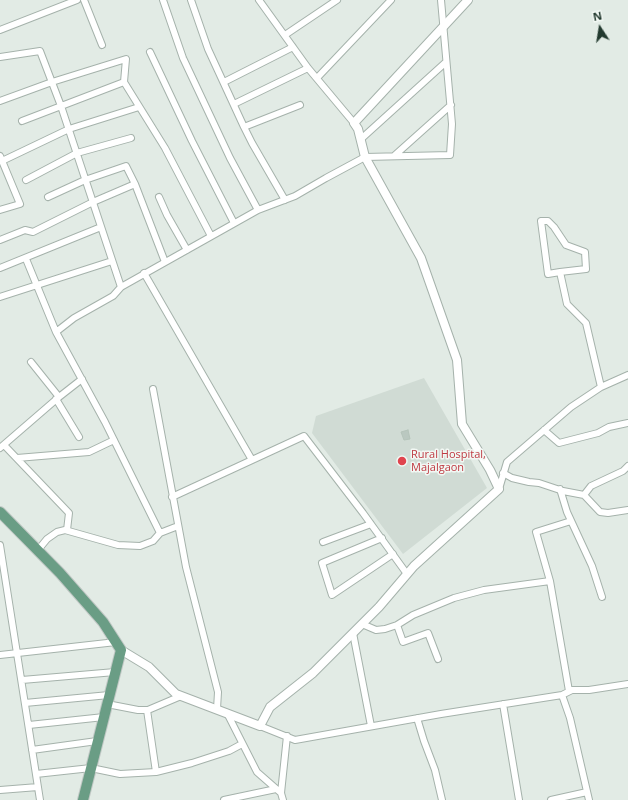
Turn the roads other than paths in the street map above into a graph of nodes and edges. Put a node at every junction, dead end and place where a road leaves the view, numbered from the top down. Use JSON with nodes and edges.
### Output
{"nodes":[{"id":1,"x":77,"y":0,"type":"edge"},
{"id":2,"x":84,"y":0,"type":"edge"},
{"id":3,"x":163,"y":0,"type":"edge"},
{"id":4,"x":191,"y":0,"type":"edge"},
{"id":5,"x":258,"y":0,"type":"edge"},
{"id":6,"x":337,"y":0,"type":"edge"},
{"id":7,"x":391,"y":0,"type":"edge"},
{"id":8,"x":441,"y":0,"type":"edge"},
{"id":9,"x":468,"y":0,"type":"edge"},
{"id":10,"x":442,"y":27,"type":"junction"},
{"id":11,"x":0,"y":30,"type":"edge"},
{"id":12,"x":285,"y":35,"type":"junction"},
{"id":13,"x":102,"y":45,"type":"dead end"},
{"id":14,"x":294,"y":47,"type":"junction"},
{"id":15,"x":150,"y":52,"type":"dead end"},
{"id":16,"x":0,"y":57,"type":"edge"},
{"id":17,"x":446,"y":62,"type":"junction"},
{"id":18,"x":308,"y":68,"type":"junction"},
{"id":19,"x":317,"y":78,"type":"junction"},
{"id":20,"x":52,"y":82,"type":"junction"},
{"id":21,"x":124,"y":82,"type":"junction"},
{"id":22,"x":224,"y":82,"type":"junction"},
{"id":23,"x":0,"y":100,"type":"edge"},
{"id":24,"x":234,"y":104,"type":"junction"},
{"id":25,"x":300,"y":105,"type":"dead end"},
{"id":26,"x":451,"y":105,"type":"junction"},
{"id":27,"x":61,"y":106,"type":"junction"},
{"id":28,"x":139,"y":107,"type":"junction"},
{"id":29,"x":22,"y":120,"type":"dead end"},
{"id":30,"x":354,"y":123,"type":"junction"},
{"id":31,"x":244,"y":127,"type":"junction"},
{"id":32,"x":69,"y":129,"type":"junction"},
{"id":33,"x":130,"y":138,"type":"dead end"},
{"id":34,"x":360,"y":139,"type":"junction"},
{"id":35,"x":77,"y":154,"type":"junction"},
{"id":36,"x":394,"y":156,"type":"junction"},
{"id":37,"x":365,"y":157,"type":"junction"},
{"id":38,"x":1,"y":158,"type":"edge"},
{"id":39,"x":26,"y":180,"type":"dead end"},
{"id":40,"x":86,"y":180,"type":"junction"},
{"id":41,"x":135,"y":184,"type":"junction"},
{"id":42,"x":48,"y":197,"type":"dead end"},
{"id":43,"x":159,"y":197,"type":"dead end"},
{"id":44,"x":285,"y":200,"type":"junction"},
{"id":45,"x":93,"y":202,"type":"junction"},
{"id":46,"x":0,"y":210,"type":"edge"},
{"id":47,"x":258,"y":210,"type":"junction"},
{"id":48,"x":234,"y":223,"type":"junction"},
{"id":49,"x":101,"y":227,"type":"junction"},
{"id":50,"x":211,"y":236,"type":"junction"},
{"id":51,"x":0,"y":240,"type":"edge"},
{"id":52,"x":187,"y":250,"type":"junction"},
{"id":53,"x":26,"y":259,"type":"junction"},
{"id":54,"x":112,"y":261,"type":"junction"},
{"id":55,"x":165,"y":262,"type":"junction"},
{"id":56,"x":0,"y":268,"type":"edge"},
{"id":57,"x":560,"y":272,"type":"junction"},
{"id":58,"x":144,"y":274,"type":"junction"},
{"id":59,"x":36,"y":285,"type":"junction"},
{"id":60,"x":121,"y":287,"type":"junction"},
{"id":61,"x":0,"y":297,"type":"edge"},
{"id":62,"x":56,"y":332,"type":"junction"},
{"id":63,"x":31,"y":362,"type":"dead end"},
{"id":64,"x":628,"y":375,"type":"edge"},
{"id":65,"x":82,"y":379,"type":"junction"},
{"id":66,"x":601,"y":387,"type":"junction"},
{"id":67,"x":153,"y":389,"type":"dead end"},
{"id":68,"x":57,"y":398,"type":"junction"},
{"id":69,"x":628,"y":422,"type":"edge"},
{"id":70,"x":544,"y":430,"type":"junction"},
{"id":71,"x":79,"y":437,"type":"dead end"},
{"id":72,"x":114,"y":440,"type":"junction"},
{"id":73,"x":2,"y":446,"type":"edge"},
{"id":74,"x":17,"y":458,"type":"junction"},
{"id":75,"x":252,"y":460,"type":"junction"},
{"id":76,"x":628,"y":466,"type":"edge"},
{"id":77,"x":503,"y":473,"type":"junction"},
{"id":78,"x":499,"y":489,"type":"junction"},
{"id":79,"x":560,"y":489,"type":"junction"},
{"id":80,"x":584,"y":495,"type":"junction"},
{"id":81,"x":172,"y":497,"type":"junction"},
{"id":82,"x":628,"y":510,"type":"edge"},
{"id":83,"x":0,"y":512,"type":"edge"},
{"id":84,"x":571,"y":521,"type":"junction"},
{"id":85,"x":371,"y":524,"type":"junction"},
{"id":86,"x":178,"y":526,"type":"junction"},
{"id":87,"x":67,"y":530,"type":"junction"},
{"id":88,"x":160,"y":533,"type":"junction"},
{"id":89,"x":382,"y":538,"type":"junction"},
{"id":90,"x":323,"y":542,"type":"dead end"},
{"id":91,"x":0,"y":545,"type":"edge"},
{"id":92,"x":38,"y":550,"type":"junction"},
{"id":93,"x":393,"y":554,"type":"junction"},
{"id":94,"x":407,"y":574,"type":"junction"},
{"id":95,"x":550,"y":580,"type":"junction"},
{"id":96,"x":602,"y":597,"type":"dead end"},
{"id":97,"x":362,"y":624,"type":"junction"},
{"id":98,"x":397,"y":625,"type":"junction"},
{"id":99,"x":353,"y":633,"type":"junction"},
{"id":100,"x":119,"y":646,"type":"junction"},
{"id":101,"x":18,"y":653,"type":"junction"},
{"id":102,"x":0,"y":655,"type":"edge"},
{"id":103,"x":438,"y":659,"type":"dead end"},
{"id":104,"x":116,"y":672,"type":"junction"},
{"id":105,"x":22,"y":680,"type":"junction"},
{"id":106,"x":628,"y":684,"type":"edge"},
{"id":107,"x":569,"y":692,"type":"junction"},
{"id":108,"x":562,"y":695,"type":"junction"},
{"id":109,"x":181,"y":696,"type":"junction"},
{"id":110,"x":108,"y":700,"type":"junction"},
{"id":111,"x":25,"y":703,"type":"junction"},
{"id":112,"x":503,"y":704,"type":"junction"},
{"id":113,"x":217,"y":709,"type":"junction"},
{"id":114,"x":146,"y":710,"type":"junction"},
{"id":115,"x":227,"y":713,"type":"junction"},
{"id":116,"x":104,"y":717,"type":"junction"},
{"id":117,"x":417,"y":718,"type":"junction"},
{"id":118,"x":29,"y":725,"type":"junction"},
{"id":119,"x":260,"y":726,"type":"junction"},
{"id":120,"x":371,"y":726,"type":"junction"},
{"id":121,"x":287,"y":736,"type":"junction"},
{"id":122,"x":97,"y":741,"type":"junction"},
{"id":123,"x":242,"y":744,"type":"junction"},
{"id":124,"x":32,"y":750,"type":"junction"},
{"id":125,"x":91,"y":768,"type":"junction"},
{"id":126,"x":156,"y":772,"type":"junction"},
{"id":127,"x":36,"y":774,"type":"junction"},
{"id":128,"x":38,"y":787,"type":"junction"},
{"id":129,"x":0,"y":790,"type":"edge"},
{"id":130,"x":279,"y":791,"type":"junction"},
{"id":131,"x":587,"y":792,"type":"junction"},
{"id":132,"x":40,"y":800,"type":"edge"},
{"id":133,"x":83,"y":800,"type":"edge"},
{"id":134,"x":224,"y":800,"type":"edge"},
{"id":135,"x":283,"y":800,"type":"edge"},
{"id":136,"x":442,"y":800,"type":"edge"},
{"id":137,"x":519,"y":800,"type":"edge"},
{"id":138,"x":551,"y":800,"type":"edge"},
{"id":139,"x":589,"y":800,"type":"edge"}],
"edges":[{"from":1,"to":11,"type":"street"},
{"from":2,"to":13,"type":"street"},
{"from":3,"to":47,"type":"street"},
{"from":4,"to":22,"type":"street"},
{"from":5,"to":12,"type":"street"},
{"from":6,"to":12,"type":"street"},
{"from":7,"to":19,"type":"street"},
{"from":8,"to":10,"type":"street"},
{"from":9,"to":10,"type":"street"},
{"from":10,"to":17,"type":"street"},
{"from":10,"to":30,"type":"street"},
{"from":12,"to":14,"type":"street"},
{"from":14,"to":18,"type":"street"},
{"from":14,"to":22,"type":"street"},
{"from":15,"to":48,"type":"street"},
{"from":16,"to":20,"type":"street"},
{"from":17,"to":26,"type":"street"},
{"from":17,"to":34,"type":"street"},
{"from":18,"to":19,"type":"street"},
{"from":18,"to":24,"type":"street"},
{"from":19,"to":30,"type":"street"},
{"from":20,"to":21,"type":"street"},
{"from":20,"to":23,"type":"street"},
{"from":20,"to":27,"type":"street"},
{"from":21,"to":27,"type":"street"},
{"from":21,"to":28,"type":"street"},
{"from":22,"to":24,"type":"street"},
{"from":24,"to":31,"type":"street"},
{"from":25,"to":31,"type":"street"},
{"from":26,"to":36,"type":"street"},
{"from":26,"to":36,"type":"street"},
{"from":27,"to":29,"type":"street"},
{"from":27,"to":32,"type":"street"},
{"from":28,"to":32,"type":"street"},
{"from":28,"to":50,"type":"street"},
{"from":30,"to":34,"type":"street"},
{"from":31,"to":44,"type":"street"},
{"from":32,"to":35,"type":"street"},
{"from":32,"to":38,"type":"street"},
{"from":33,"to":35,"type":"street"},
{"from":34,"to":37,"type":"street"},
{"from":35,"to":39,"type":"street"},
{"from":35,"to":40,"type":"street"},
{"from":36,"to":37,"type":"street"},
{"from":37,"to":44,"type":"street"},
{"from":37,"to":78,"type":"street"},
{"from":38,"to":46,"type":"street"},
{"from":40,"to":41,"type":"street"},
{"from":40,"to":42,"type":"street"},
{"from":40,"to":45,"type":"street"},
{"from":41,"to":45,"type":"street"},
{"from":41,"to":55,"type":"street"},
{"from":43,"to":52,"type":"street"},
{"from":44,"to":47,"type":"street"},
{"from":45,"to":49,"type":"street"},
{"from":45,"to":51,"type":"street"},
{"from":47,"to":48,"type":"street"},
{"from":48,"to":50,"type":"street"},
{"from":49,"to":53,"type":"street"},
{"from":49,"to":54,"type":"street"},
{"from":50,"to":52,"type":"street"},
{"from":52,"to":55,"type":"street"},
{"from":53,"to":56,"type":"street"},
{"from":53,"to":59,"type":"street"},
{"from":54,"to":59,"type":"street"},
{"from":54,"to":60,"type":"street"},
{"from":55,"to":58,"type":"street"},
{"from":57,"to":57,"type":"street"},
{"from":57,"to":66,"type":"street"},
{"from":58,"to":60,"type":"street"},
{"from":58,"to":75,"type":"street"},
{"from":59,"to":61,"type":"street"},
{"from":59,"to":62,"type":"street"},
{"from":60,"to":62,"type":"street"},
{"from":62,"to":65,"type":"street"},
{"from":63,"to":68,"type":"street"},
{"from":64,"to":66,"type":"street"},
{"from":65,"to":68,"type":"street"},
{"from":65,"to":72,"type":"street"},
{"from":66,"to":70,"type":"street"},
{"from":67,"to":81,"type":"street"},
{"from":68,"to":71,"type":"street"},
{"from":68,"to":73,"type":"street"},
{"from":69,"to":70,"type":"street"},
{"from":70,"to":77,"type":"street"},
{"from":72,"to":74,"type":"street"},
{"from":72,"to":88,"type":"street"},
{"from":73,"to":74,"type":"street"},
{"from":74,"to":87,"type":"street"},
{"from":75,"to":81,"type":"street"},
{"from":75,"to":85,"type":"street"},
{"from":76,"to":80,"type":"street"},
{"from":77,"to":78,"type":"street"},
{"from":77,"to":79,"type":"street"},
{"from":78,"to":94,"type":"street"},
{"from":79,"to":80,"type":"street"},
{"from":79,"to":84,"type":"street"},
{"from":80,"to":82,"type":"street"},
{"from":81,"to":86,"type":"street"},
{"from":83,"to":92,"type":"main road"},
{"from":84,"to":95,"type":"street"},
{"from":84,"to":96,"type":"street"},
{"from":85,"to":89,"type":"street"},
{"from":85,"to":90,"type":"street"},
{"from":86,"to":88,"type":"street"},
{"from":86,"to":113,"type":"street"},
{"from":87,"to":88,"type":"street"},
{"from":87,"to":92,"type":"street"},
{"from":89,"to":93,"type":"street"},
{"from":89,"to":93,"type":"street"},
{"from":91,"to":101,"type":"street"},
{"from":92,"to":100,"type":"main road"},
{"from":93,"to":94,"type":"street"},
{"from":94,"to":97,"type":"street"},
{"from":95,"to":98,"type":"street"},
{"from":95,"to":107,"type":"street"},
{"from":97,"to":98,"type":"street"},
{"from":97,"to":99,"type":"street"},
{"from":98,"to":103,"type":"street"},
{"from":99,"to":119,"type":"street"},
{"from":99,"to":120,"type":"street"},
{"from":100,"to":101,"type":"street"},
{"from":100,"to":104,"type":"main road"},
{"from":100,"to":109,"type":"street"},
{"from":101,"to":102,"type":"street"},
{"from":101,"to":105,"type":"street"},
{"from":104,"to":105,"type":"street"},
{"from":104,"to":110,"type":"main road"},
{"from":105,"to":111,"type":"street"},
{"from":106,"to":107,"type":"street"},
{"from":107,"to":108,"type":"street"},
{"from":108,"to":112,"type":"street"},
{"from":108,"to":131,"type":"street"},
{"from":109,"to":113,"type":"street"},
{"from":109,"to":114,"type":"street"},
{"from":110,"to":111,"type":"street"},
{"from":110,"to":114,"type":"street"},
{"from":110,"to":116,"type":"main road"},
{"from":111,"to":118,"type":"street"},
{"from":112,"to":117,"type":"street"},
{"from":112,"to":137,"type":"street"},
{"from":113,"to":115,"type":"street"},
{"from":114,"to":126,"type":"street"},
{"from":115,"to":119,"type":"street"},
{"from":115,"to":123,"type":"street"},
{"from":116,"to":118,"type":"street"},
{"from":116,"to":122,"type":"main road"},
{"from":117,"to":120,"type":"street"},
{"from":117,"to":136,"type":"street"},
{"from":118,"to":124,"type":"street"},
{"from":119,"to":121,"type":"street"},
{"from":120,"to":121,"type":"street"},
{"from":121,"to":130,"type":"street"},
{"from":122,"to":124,"type":"street"},
{"from":122,"to":125,"type":"main road"},
{"from":123,"to":126,"type":"street"},
{"from":123,"to":130,"type":"street"},
{"from":124,"to":127,"type":"street"},
{"from":125,"to":126,"type":"street"},
{"from":125,"to":127,"type":"street"},
{"from":125,"to":133,"type":"main road"},
{"from":127,"to":128,"type":"street"},
{"from":128,"to":129,"type":"street"},
{"from":128,"to":132,"type":"street"},
{"from":130,"to":134,"type":"street"},
{"from":130,"to":135,"type":"street"},
{"from":131,"to":138,"type":"street"},
{"from":131,"to":139,"type":"street"}]}
